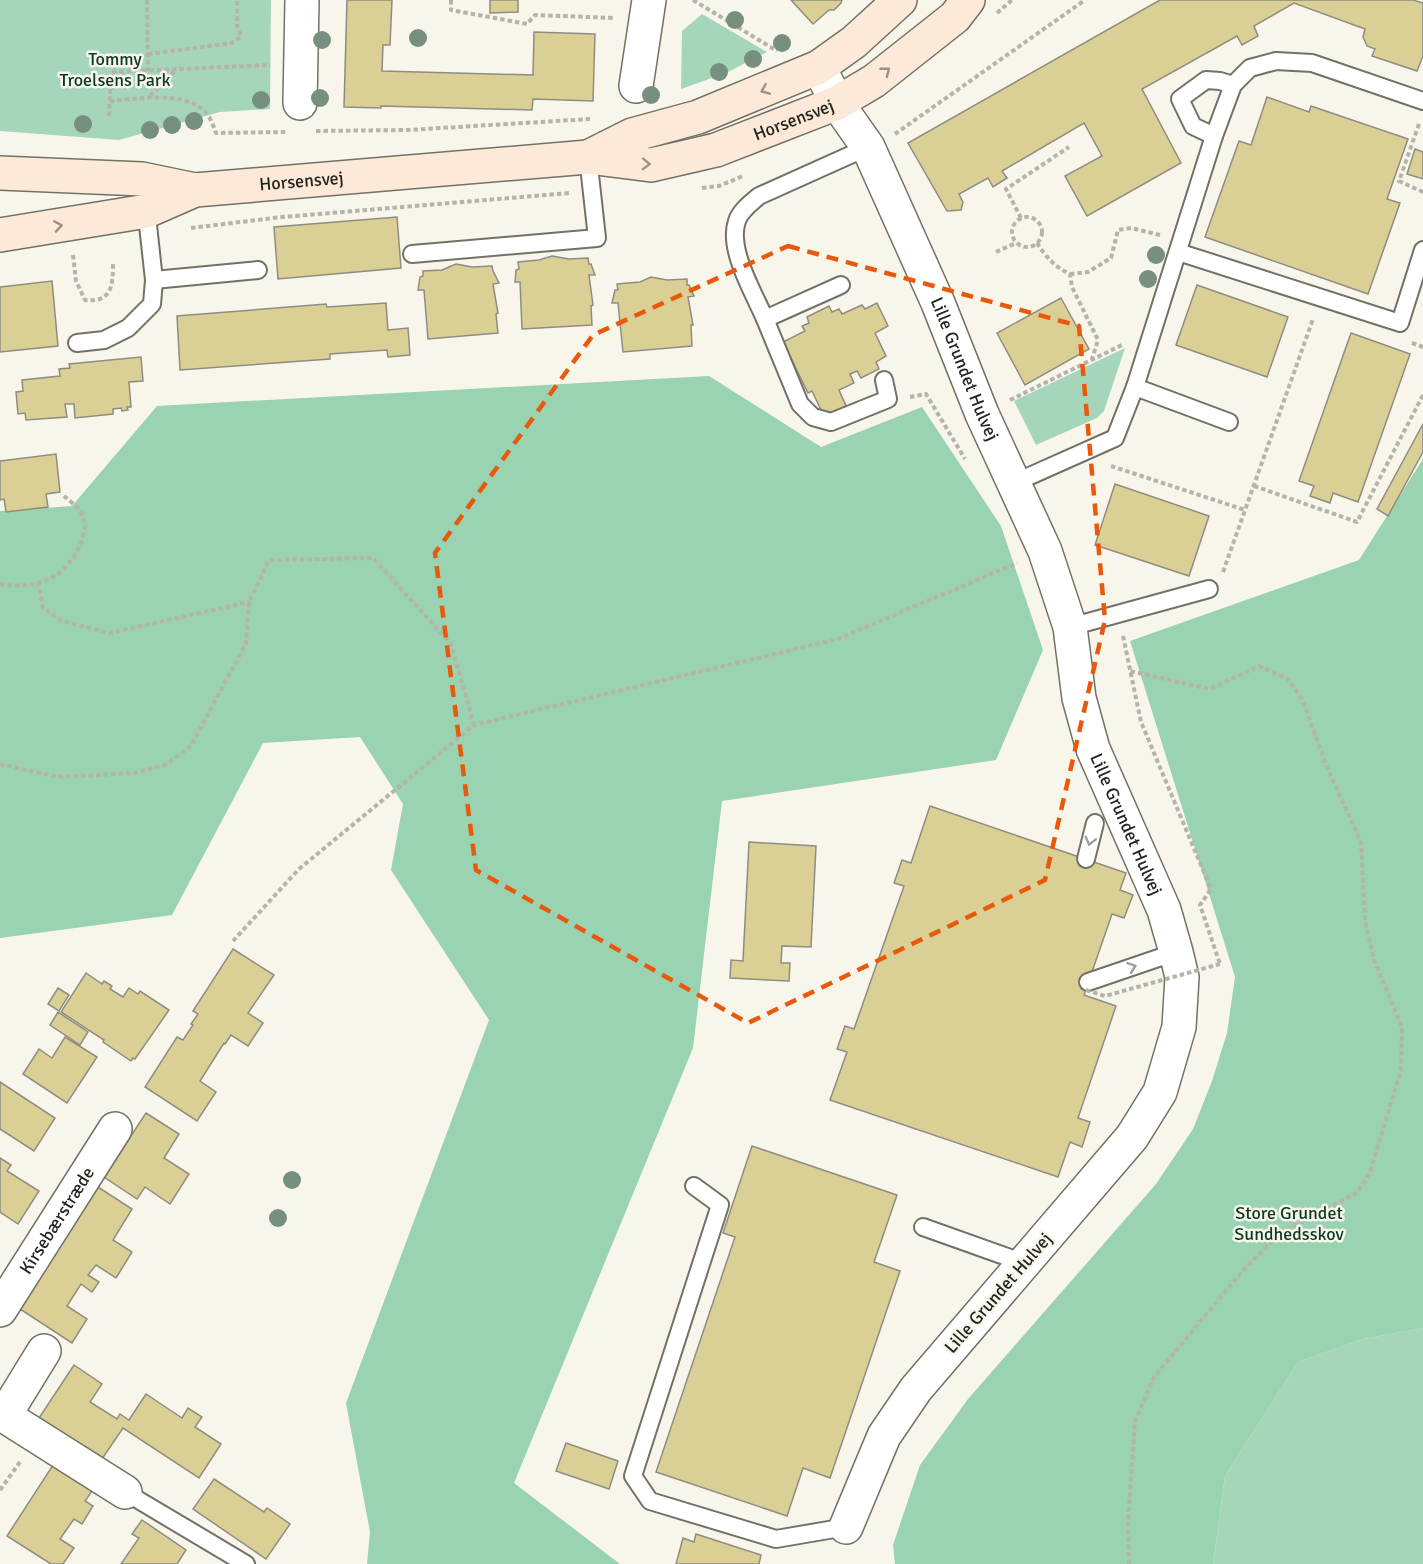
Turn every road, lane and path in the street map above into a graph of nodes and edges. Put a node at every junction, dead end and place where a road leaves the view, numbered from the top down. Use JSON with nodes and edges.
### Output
{"nodes":[{"id":1,"x":147,"y":0,"type":"edge"},
{"id":2,"x":237,"y":0,"type":"edge"},
{"id":3,"x":302,"y":0,"type":"edge"},
{"id":4,"x":451,"y":0,"type":"edge"},
{"id":5,"x":693,"y":0,"type":"edge"},
{"id":6,"x":900,"y":0,"type":"edge"},
{"id":7,"x":984,"y":0,"type":"edge"},
{"id":8,"x":1085,"y":0,"type":"edge"},
{"id":9,"x":962,"y":8,"type":"edge"},
{"id":10,"x":647,"y":10,"type":"edge"},
{"id":11,"x":148,"y":54,"type":"junction"},
{"id":12,"x":785,"y":56,"type":"dead end"},
{"id":13,"x":301,"y":63,"type":"junction"},
{"id":14,"x":819,"y":67,"type":"junction"},
{"id":15,"x":177,"y":69,"type":"junction"},
{"id":16,"x":148,"y":71,"type":"junction"},
{"id":17,"x":1233,"y":85,"type":"junction"},
{"id":18,"x":636,"y":86,"type":"dead end"},
{"id":19,"x":148,"y":97,"type":"junction"},
{"id":20,"x":110,"y":101,"type":"junction"},
{"id":21,"x":1423,"y":101,"type":"edge"},
{"id":22,"x":837,"y":103,"type":"junction"},
{"id":23,"x":109,"y":116,"type":"dead end"},
{"id":24,"x":592,"y":119,"type":"dead end"},
{"id":25,"x":299,"y":122,"type":"junction"},
{"id":26,"x":1420,"y":122,"type":"dead end"},
{"id":27,"x":1214,"y":136,"type":"junction"},
{"id":28,"x":868,"y":147,"type":"junction"},
{"id":29,"x":1069,"y":147,"type":"dead end"},
{"id":30,"x":588,"y":157,"type":"junction"},
{"id":31,"x":0,"y":173,"type":"edge"},
{"id":32,"x":142,"y":179,"type":"junction"},
{"id":33,"x":195,"y":190,"type":"junction"},
{"id":34,"x":1423,"y":192,"type":"edge"},
{"id":35,"x":147,"y":211,"type":"junction"},
{"id":36,"x":1021,"y":218,"type":"junction"},
{"id":37,"x":0,"y":235,"type":"edge"},
{"id":38,"x":1016,"y":243,"type":"junction"},
{"id":39,"x":1037,"y":243,"type":"junction"},
{"id":40,"x":1423,"y":250,"type":"edge"},
{"id":41,"x":996,"y":252,"type":"dead end"},
{"id":42,"x":1178,"y":252,"type":"junction"},
{"id":43,"x":73,"y":253,"type":"dead end"},
{"id":44,"x":412,"y":254,"type":"dead end"},
{"id":45,"x":112,"y":263,"type":"dead end"},
{"id":46,"x":258,"y":270,"type":"dead end"},
{"id":47,"x":1070,"y":274,"type":"junction"},
{"id":48,"x":154,"y":280,"type":"junction"},
{"id":49,"x":841,"y":285,"type":"dead end"},
{"id":50,"x":1331,"y":300,"type":"junction"},
{"id":51,"x":765,"y":319,"type":"junction"},
{"id":52,"x":1153,"y":330,"type":"junction"},
{"id":53,"x":77,"y":343,"type":"dead end"},
{"id":54,"x":1092,"y":360,"type":"junction"},
{"id":55,"x":884,"y":380,"type":"dead end"},
{"id":56,"x":1135,"y":387,"type":"junction"},
{"id":57,"x":1423,"y":395,"type":"edge"},
{"id":58,"x":888,"y":399,"type":"junction"},
{"id":59,"x":982,"y":414,"type":"junction"},
{"id":60,"x":1229,"y":422,"type":"dead end"},
{"id":61,"x":1088,"y":450,"type":"junction"},
{"id":62,"x":967,"y":462,"type":"dead end"},
{"id":63,"x":1014,"y":483,"type":"junction"},
{"id":64,"x":1254,"y":486,"type":"junction"},
{"id":65,"x":63,"y":495,"type":"dead end"},
{"id":66,"x":1245,"y":510,"type":"junction"},
{"id":67,"x":1045,"y":551,"type":"junction"},
{"id":68,"x":38,"y":582,"type":"junction"},
{"id":69,"x":0,"y":584,"type":"edge"},
{"id":70,"x":1209,"y":589,"type":"joint"},
{"id":71,"x":249,"y":602,"type":"junction"},
{"id":72,"x":1118,"y":613,"type":"junction"},
{"id":73,"x":1070,"y":627,"type":"junction"},
{"id":74,"x":1130,"y":671,"type":"junction"},
{"id":75,"x":474,"y":725,"type":"junction"},
{"id":76,"x":0,"y":764,"type":"edge"},
{"id":77,"x":1095,"y":823,"type":"dead end"},
{"id":78,"x":1086,"y":859,"type":"dead end"},
{"id":79,"x":233,"y":941,"type":"dead end"},
{"id":80,"x":1176,"y":952,"type":"junction"},
{"id":81,"x":1087,"y":986,"type":"joint"},
{"id":82,"x":115,"y":1129,"type":"dead end"},
{"id":83,"x":694,"y":1186,"type":"dead end"},
{"id":84,"x":922,"y":1227,"type":"dead end"},
{"id":85,"x":1024,"y":1263,"type":"junction"},
{"id":86,"x":0,"y":1310,"type":"edge"},
{"id":87,"x":44,"y":1351,"type":"dead end"},
{"id":88,"x":2,"y":1414,"type":"edge"},
{"id":89,"x":124,"y":1492,"type":"joint"},
{"id":90,"x":846,"y":1527,"type":"joint"},
{"id":91,"x":246,"y":1564,"type":"edge"},
{"id":92,"x":1129,"y":1564,"type":"edge"}],
"edges":[{"from":1,"to":11,"type":"path"},
{"from":2,"to":11,"type":"path"},
{"from":3,"to":13,"type":"street"},
{"from":4,"to":10,"type":"path"},
{"from":5,"to":12,"type":"path"},
{"from":6,"to":14,"type":"main road","name":"Horsensvej"},
{"from":7,"to":9,"type":"main road","name":"Horsensvej"},
{"from":8,"to":28,"type":"path"},
{"from":22,"to":9,"type":"main road","name":"Horsensvej","one_way":true},
{"from":10,"to":18,"type":"street"},
{"from":11,"to":16,"type":"path"},
{"from":13,"to":15,"type":"path"},
{"from":13,"to":25,"type":"street"},
{"from":14,"to":22,"type":"street","name":"Lille Grundet Hulvej"},
{"from":14,"to":30,"type":"main road","name":"Horsensvej","one_way":true},
{"from":15,"to":16,"type":"path"},
{"from":15,"to":19,"type":"path"},
{"from":16,"to":20,"type":"path"},
{"from":17,"to":21,"type":"lane"},
{"from":17,"to":27,"type":"lane"},
{"from":17,"to":27,"type":"lane"},
{"from":19,"to":20,"type":"path"},
{"from":19,"to":25,"type":"path"},
{"from":20,"to":23,"type":"path"},
{"from":22,"to":28,"type":"street","name":"Lille Grundet Hulvej"},
{"from":30,"to":22,"type":"main road","name":"Horsensvej","one_way":true},
{"from":24,"to":25,"type":"path"},
{"from":26,"to":34,"type":"path"},
{"from":27,"to":42,"type":"lane"},
{"from":28,"to":51,"type":"lane"},
{"from":28,"to":59,"type":"street","name":"Lille Grundet Hulvej"},
{"from":29,"to":36,"type":"path"},
{"from":30,"to":33,"type":"main road","name":"Horsensvej"},
{"from":30,"to":44,"type":"lane"},
{"from":31,"to":32,"type":"main road","name":"Horsensvej"},
{"from":32,"to":33,"type":"main road","name":"Horsensvej"},
{"from":32,"to":35,"type":"lane"},
{"from":33,"to":35,"type":"main road","name":"Horsensvej"},
{"from":37,"to":35,"type":"main road","name":"Horsensvej","one_way":true},
{"from":35,"to":48,"type":"lane"},
{"from":36,"to":38,"type":"path"},
{"from":36,"to":39,"type":"path"},
{"from":38,"to":39,"type":"path"},
{"from":38,"to":41,"type":"path"},
{"from":39,"to":47,"type":"path"},
{"from":40,"to":50,"type":"lane"},
{"from":42,"to":47,"type":"path"},
{"from":42,"to":50,"type":"lane"},
{"from":42,"to":52,"type":"lane"},
{"from":43,"to":45,"type":"path"},
{"from":46,"to":48,"type":"lane"},
{"from":47,"to":54,"type":"path"},
{"from":48,"to":53,"type":"lane"},
{"from":49,"to":51,"type":"lane"},
{"from":50,"to":64,"type":"path"},
{"from":51,"to":58,"type":"lane"},
{"from":52,"to":54,"type":"path"},
{"from":52,"to":56,"type":"lane"},
{"from":54,"to":59,"type":"path"},
{"from":55,"to":58,"type":"lane"},
{"from":56,"to":60,"type":"lane"},
{"from":56,"to":61,"type":"lane"},
{"from":57,"to":64,"type":"path"},
{"from":58,"to":62,"type":"path"},
{"from":59,"to":63,"type":"street","name":"Lille Grundet Hulvej"},
{"from":61,"to":63,"type":"lane"},
{"from":61,"to":66,"type":"path"},
{"from":63,"to":67,"type":"street","name":"Lille Grundet Hulvej"},
{"from":64,"to":66,"type":"path"},
{"from":65,"to":68,"type":"path"},
{"from":66,"to":70,"type":"path"},
{"from":67,"to":73,"type":"street","name":"Lille Grundet Hulvej"},
{"from":67,"to":75,"type":"path"},
{"from":68,"to":69,"type":"path"},
{"from":68,"to":71,"type":"path"},
{"from":70,"to":72,"type":"lane"},
{"from":71,"to":75,"type":"path"},
{"from":71,"to":76,"type":"path"},
{"from":72,"to":73,"type":"lane"},
{"from":72,"to":74,"type":"path"},
{"from":73,"to":80,"type":"street","name":"Lille Grundet Hulvej"},
{"from":74,"to":81,"type":"path","bridge":true},
{"from":74,"to":92,"type":"path"},
{"from":75,"to":79,"type":"path"},
{"from":77,"to":78,"type":"lane","one_way":true},
{"from":81,"to":80,"type":"lane","one_way":true},
{"from":80,"to":85,"type":"street","name":"Lille Grundet Hulvej"},
{"from":82,"to":86,"type":"street","name":"Kirsebærstræde"},
{"from":83,"to":90,"type":"lane"},
{"from":84,"to":85,"type":"lane"},
{"from":85,"to":90,"type":"street","name":"Lille Grundet Hulvej"},
{"from":87,"to":88,"type":"street"},
{"from":88,"to":89,"type":"street"},
{"from":89,"to":91,"type":"lane"}]}
